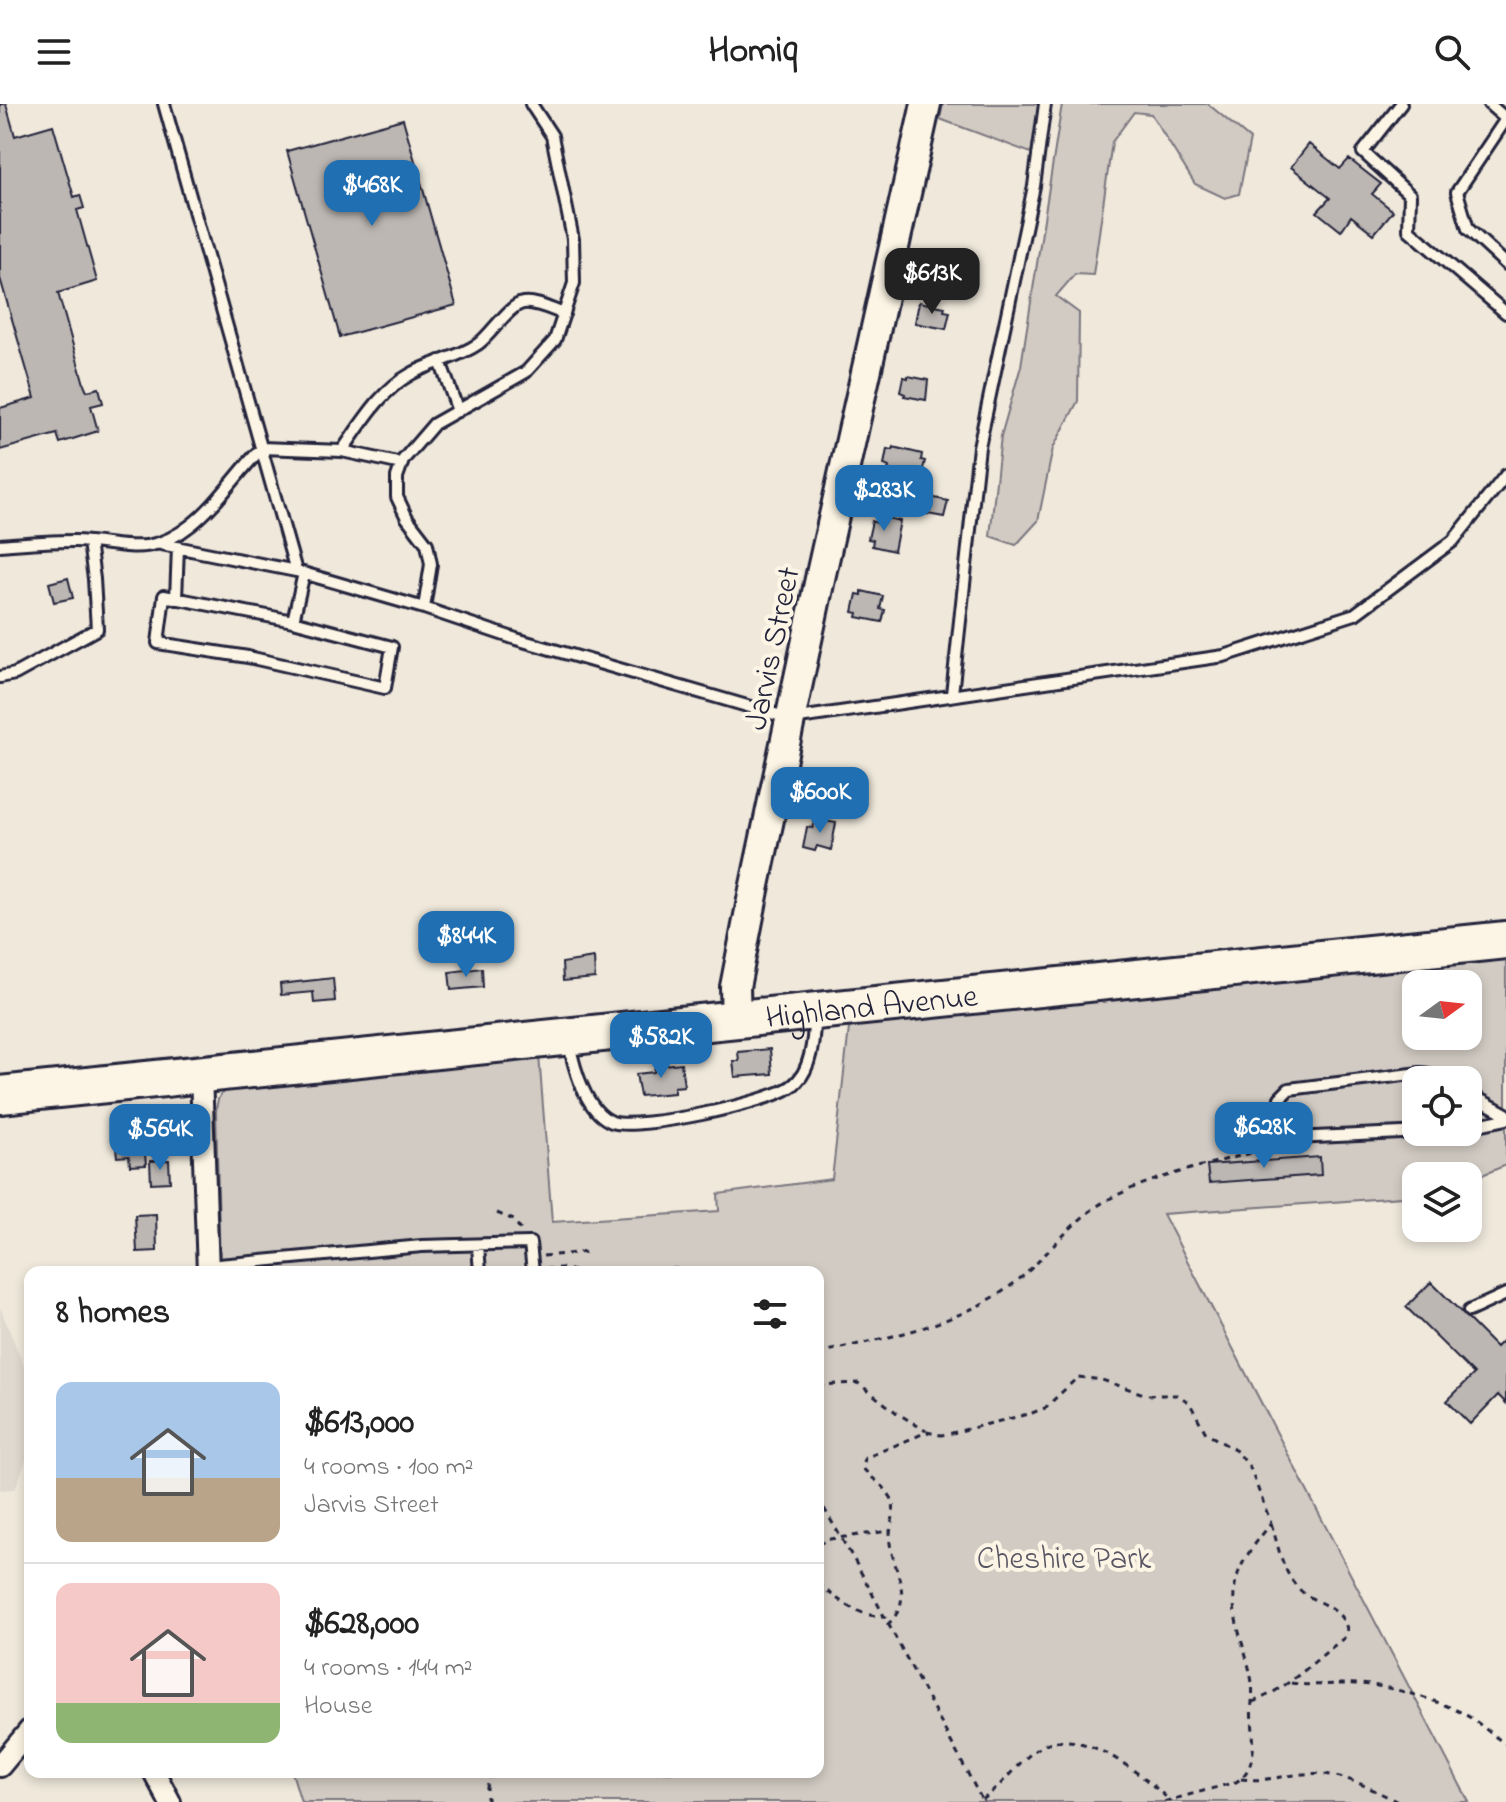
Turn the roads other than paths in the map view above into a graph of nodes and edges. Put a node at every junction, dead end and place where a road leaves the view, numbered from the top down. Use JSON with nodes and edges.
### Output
{"nodes":[{"id":1,"x":164,"y":104,"type":"edge"},
{"id":2,"x":531,"y":104,"type":"edge"},
{"id":3,"x":926,"y":104,"type":"edge"},
{"id":4,"x":1045,"y":104,"type":"edge"},
{"id":5,"x":1401,"y":104,"type":"edge"},
{"id":6,"x":1489,"y":104,"type":"edge"},
{"id":7,"x":1506,"y":119,"type":"edge"},
{"id":8,"x":1506,"y":264,"type":"edge"},
{"id":9,"x":1506,"y":313,"type":"edge"},
{"id":10,"x":564,"y":314,"type":"junction"},
{"id":11,"x":440,"y":361,"type":"junction"},
{"id":12,"x":458,"y":411,"type":"junction"},
{"id":13,"x":262,"y":448,"type":"junction"},
{"id":14,"x":342,"y":451,"type":"junction"},
{"id":15,"x":402,"y":464,"type":"junction"},
{"id":16,"x":1506,"y":475,"type":"edge"},
{"id":17,"x":89,"y":542,"type":"junction"},
{"id":18,"x":159,"y":544,"type":"junction"},
{"id":19,"x":0,"y":545,"type":"edge"},
{"id":20,"x":178,"y":547,"type":"junction"},
{"id":21,"x":300,"y":572,"type":"junction"},
{"id":22,"x":176,"y":599,"type":"junction"},
{"id":23,"x":424,"y":608,"type":"junction"},
{"id":24,"x":293,"y":621,"type":"junction"},
{"id":25,"x":0,"y":677,"type":"edge"},
{"id":26,"x":952,"y":694,"type":"junction"},
{"id":27,"x":792,"y":719,"type":"junction"},
{"id":28,"x":1506,"y":940,"type":"edge"},
{"id":29,"x":814,"y":1011,"type":"junction"},
{"id":30,"x":736,"y":1019,"type":"junction"},
{"id":31,"x":568,"y":1037,"type":"junction"},
{"id":32,"x":201,"y":1074,"type":"junction"},
{"id":33,"x":1402,"y":1075,"type":"edge"},
{"id":34,"x":0,"y":1095,"type":"edge"},
{"id":35,"x":1482,"y":1102,"type":"edge"},
{"id":36,"x":1506,"y":1117,"type":"edge"},
{"id":37,"x":1482,"y":1126,"type":"edge"},
{"id":38,"x":1402,"y":1133,"type":"edge"},
{"id":39,"x":478,"y":1246,"type":"junction"},
{"id":40,"x":208,"y":1266,"type":"edge"},
{"id":41,"x":236,"y":1266,"type":"edge"},
{"id":42,"x":480,"y":1266,"type":"edge"},
{"id":43,"x":533,"y":1266,"type":"edge"},
{"id":44,"x":1506,"y":1294,"type":"edge"},
{"id":45,"x":1469,"y":1311,"type":"dead end"},
{"id":46,"x":24,"y":1737,"type":"edge"},
{"id":47,"x":0,"y":1766,"type":"edge"},
{"id":48,"x":157,"y":1778,"type":"edge"},
{"id":49,"x":170,"y":1802,"type":"edge"}],
"edges":[{"from":1,"to":13,"type":"lane"},
{"from":2,"to":10,"type":"lane"},
{"from":3,"to":27,"type":"street","name":"Jarvis Street"},
{"from":4,"to":26,"type":"lane"},
{"from":5,"to":9,"type":"lane"},
{"from":6,"to":7,"type":"lane"},
{"from":7,"to":8,"type":"lane"},
{"from":10,"to":11,"type":"lane"},
{"from":10,"to":12,"type":"lane"},
{"from":11,"to":12,"type":"lane"},
{"from":11,"to":14,"type":"lane"},
{"from":12,"to":15,"type":"lane"},
{"from":13,"to":14,"type":"lane"},
{"from":13,"to":18,"type":"lane"},
{"from":13,"to":21,"type":"lane"},
{"from":14,"to":15,"type":"lane"},
{"from":15,"to":23,"type":"lane"},
{"from":16,"to":26,"type":"lane"},
{"from":17,"to":18,"type":"lane"},
{"from":17,"to":19,"type":"lane"},
{"from":17,"to":25,"type":"lane"},
{"from":18,"to":20,"type":"lane"},
{"from":20,"to":21,"type":"lane"},
{"from":20,"to":22,"type":"lane"},
{"from":21,"to":23,"type":"lane"},
{"from":21,"to":24,"type":"lane"},
{"from":22,"to":24,"type":"lane"},
{"from":22,"to":24,"type":"lane"},
{"from":23,"to":27,"type":"lane"},
{"from":26,"to":27,"type":"lane"},
{"from":27,"to":30,"type":"street","name":"Jarvis Street"},
{"from":28,"to":29,"type":"highway","name":"Highland Avenue"},
{"from":29,"to":30,"type":"highway","name":"Highland Avenue"},
{"from":29,"to":31,"type":"lane"},
{"from":30,"to":31,"type":"highway","name":"Highland Avenue"},
{"from":31,"to":32,"type":"highway","name":"Highland Avenue"},
{"from":32,"to":34,"type":"highway","name":"Highland Avenue"},
{"from":32,"to":40,"type":"street"},
{"from":33,"to":38,"type":"lane"},
{"from":35,"to":36,"type":"lane"},
{"from":36,"to":37,"type":"lane"},
{"from":39,"to":41,"type":"lane"},
{"from":39,"to":42,"type":"lane"},
{"from":39,"to":43,"type":"lane"},
{"from":44,"to":45,"type":"lane"},
{"from":46,"to":47,"type":"street"},
{"from":48,"to":49,"type":"street"}]}
